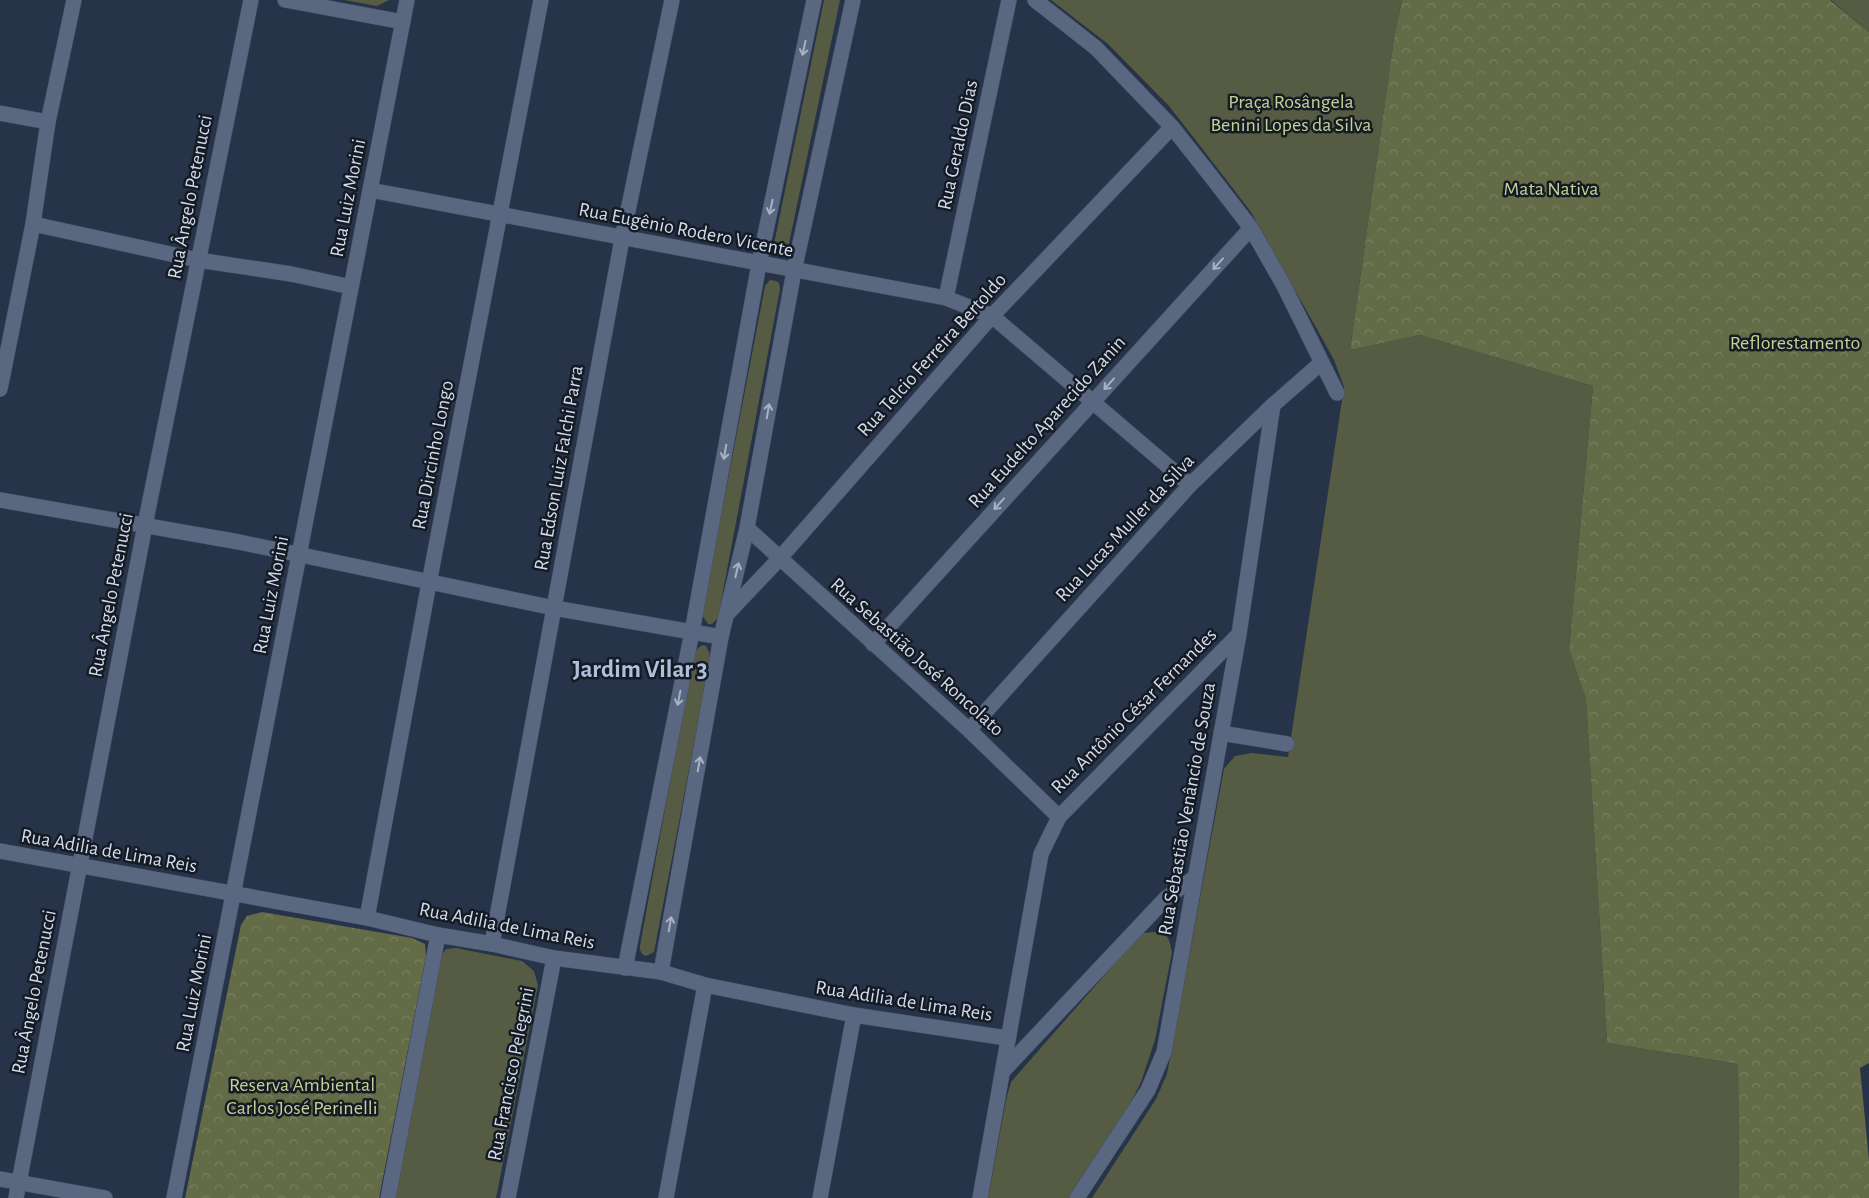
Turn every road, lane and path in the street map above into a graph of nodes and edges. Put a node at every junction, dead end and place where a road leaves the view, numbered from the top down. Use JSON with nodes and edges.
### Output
{"nodes":[{"id":1,"x":74,"y":0,"type":"edge"},
{"id":2,"x":251,"y":0,"type":"edge"},
{"id":3,"x":285,"y":0,"type":"edge"},
{"id":4,"x":407,"y":0,"type":"edge"},
{"id":5,"x":541,"y":0,"type":"edge"},
{"id":6,"x":672,"y":0,"type":"edge"},
{"id":7,"x":814,"y":0,"type":"edge"},
{"id":8,"x":853,"y":0,"type":"edge"},
{"id":9,"x":1009,"y":0,"type":"edge"},
{"id":10,"x":1035,"y":0,"type":"edge"},
{"id":11,"x":403,"y":22,"type":"junction"},
{"id":12,"x":0,"y":112,"type":"edge"},
{"id":13,"x":48,"y":122,"type":"junction"},
{"id":14,"x":1172,"y":127,"type":"junction"},
{"id":15,"x":370,"y":190,"type":"junction"},
{"id":16,"x":500,"y":215,"type":"junction"},
{"id":17,"x":33,"y":224,"type":"junction"},
{"id":18,"x":1251,"y":228,"type":"junction"},
{"id":19,"x":622,"y":239,"type":"junction"},
{"id":20,"x":198,"y":260,"type":"junction"},
{"id":21,"x":759,"y":264,"type":"junction"},
{"id":22,"x":794,"y":271,"type":"junction"},
{"id":23,"x":351,"y":287,"type":"junction"},
{"id":24,"x":946,"y":298,"type":"junction"},
{"id":25,"x":992,"y":316,"type":"junction"},
{"id":26,"x":1321,"y":363,"type":"junction"},
{"id":27,"x":0,"y":389,"type":"edge"},
{"id":28,"x":1337,"y":393,"type":"dead end"},
{"id":29,"x":1092,"y":402,"type":"junction"},
{"id":30,"x":1273,"y":405,"type":"junction"},
{"id":31,"x":1190,"y":484,"type":"junction"},
{"id":32,"x":0,"y":500,"type":"edge"},
{"id":33,"x":145,"y":525,"type":"junction"},
{"id":34,"x":747,"y":528,"type":"junction"},
{"id":35,"x":300,"y":554,"type":"junction"},
{"id":36,"x":780,"y":558,"type":"junction"},
{"id":37,"x":429,"y":583,"type":"junction"},
{"id":38,"x":554,"y":608,"type":"junction"},
{"id":39,"x":727,"y":614,"type":"junction"},
{"id":40,"x":692,"y":632,"type":"junction"},
{"id":41,"x":1239,"y":634,"type":"junction"},
{"id":42,"x":721,"y":637,"type":"junction"},
{"id":43,"x":873,"y":644,"type":"junction"},
{"id":44,"x":969,"y":730,"type":"junction"},
{"id":45,"x":1220,"y":733,"type":"junction"},
{"id":46,"x":1287,"y":744,"type":"dead end"},
{"id":47,"x":1059,"y":817,"type":"junction"},
{"id":48,"x":0,"y":851,"type":"edge"},
{"id":49,"x":79,"y":866,"type":"junction"},
{"id":50,"x":1194,"y":878,"type":"junction"},
{"id":51,"x":233,"y":894,"type":"junction"},
{"id":52,"x":367,"y":918,"type":"junction"},
{"id":53,"x":438,"y":935,"type":"junction"},
{"id":54,"x":492,"y":944,"type":"junction"},
{"id":55,"x":554,"y":958,"type":"junction"},
{"id":56,"x":625,"y":968,"type":"junction"},
{"id":57,"x":661,"y":972,"type":"junction"},
{"id":58,"x":705,"y":985,"type":"junction"},
{"id":59,"x":854,"y":1015,"type":"junction"},
{"id":60,"x":1007,"y":1038,"type":"junction"},
{"id":61,"x":1003,"y":1071,"type":"junction"},
{"id":62,"x":0,"y":1179,"type":"edge"},
{"id":63,"x":19,"y":1182,"type":"junction"},
{"id":64,"x":16,"y":1198,"type":"edge"},
{"id":65,"x":105,"y":1198,"type":"edge"},
{"id":66,"x":174,"y":1198,"type":"edge"},
{"id":67,"x":388,"y":1198,"type":"edge"},
{"id":68,"x":508,"y":1198,"type":"edge"},
{"id":69,"x":666,"y":1198,"type":"edge"},
{"id":70,"x":820,"y":1198,"type":"edge"},
{"id":71,"x":980,"y":1198,"type":"edge"},
{"id":72,"x":1077,"y":1198,"type":"edge"}],
"edges":[{"from":1,"to":13,"type":"street"},
{"from":2,"to":20,"type":"street","name":"Rua Ângelo Petenucci"},
{"from":3,"to":11,"type":"street"},
{"from":4,"to":11,"type":"street","name":"Rua Luiz Morini"},
{"from":5,"to":16,"type":"street","name":"Rua Dircinho Longo"},
{"from":6,"to":19,"type":"street","name":"Rua Edson Luiz Falchi Parra"},
{"from":7,"to":21,"type":"street","one_way":true},
{"from":8,"to":22,"type":"street"},
{"from":9,"to":24,"type":"street","name":"Rua Geraldo Dias"},
{"from":10,"to":14,"type":"street"},
{"from":11,"to":15,"type":"street","name":"Rua Luiz Morini"},
{"from":12,"to":13,"type":"street"},
{"from":13,"to":17,"type":"street"},
{"from":14,"to":18,"type":"street"},
{"from":14,"to":25,"type":"street","name":"Rua Telcio Ferreira Bertoldo"},
{"from":15,"to":16,"type":"street","name":"Rua Eugênio Rodero Vicente"},
{"from":15,"to":23,"type":"street","name":"Rua Luiz Morini"},
{"from":16,"to":19,"type":"street","name":"Rua Eugênio Rodero Vicente"},
{"from":16,"to":37,"type":"street","name":"Rua Dircinho Longo"},
{"from":17,"to":20,"type":"street"},
{"from":17,"to":27,"type":"street"},
{"from":18,"to":26,"type":"street"},
{"from":18,"to":29,"type":"street","name":"Rua Eudelto Aparecido Zanin","one_way":true},
{"from":19,"to":21,"type":"street","name":"Rua Eugênio Rodero Vicente"},
{"from":19,"to":38,"type":"street","name":"Rua Edson Luiz Falchi Parra"},
{"from":20,"to":23,"type":"street"},
{"from":20,"to":33,"type":"street","name":"Rua Ângelo Petenucci"},
{"from":21,"to":22,"type":"street","name":"Rua Eugênio Rodero Vicente"},
{"from":21,"to":40,"type":"street","one_way":true},
{"from":22,"to":24,"type":"street","name":"Rua Eugênio Rodero Vicente"},
{"from":34,"to":22,"type":"street","one_way":true},
{"from":23,"to":35,"type":"street","name":"Rua Luiz Morini"},
{"from":24,"to":25,"type":"street","name":"Rua Eugênio Rodero Vicente"},
{"from":25,"to":29,"type":"street","name":"Rua Eugênio Rodero Vicente"},
{"from":25,"to":36,"type":"street","name":"Rua Telcio Ferreira Bertoldo"},
{"from":26,"to":28,"type":"street"},
{"from":26,"to":30,"type":"street","name":"Rua Lucas Muller da Silva"},
{"from":29,"to":31,"type":"street","name":"Rua Eugênio Rodero Vicente"},
{"from":29,"to":43,"type":"street","name":"Rua Eudelto Aparecido Zanin","one_way":true},
{"from":30,"to":31,"type":"street","name":"Rua Lucas Muller da Silva"},
{"from":30,"to":41,"type":"street","name":"Rua Sebastião Venâncio de Souza"},
{"from":31,"to":44,"type":"street","name":"Rua Lucas Muller da Silva"},
{"from":32,"to":33,"type":"street"},
{"from":33,"to":35,"type":"street"},
{"from":33,"to":49,"type":"street","name":"Rua Ângelo Petenucci"},
{"from":34,"to":36,"type":"street","name":"Rua Sebastião José Roncolato"},
{"from":39,"to":34,"type":"street","one_way":true},
{"from":35,"to":37,"type":"street"},
{"from":35,"to":51,"type":"street","name":"Rua Luiz Morini"},
{"from":36,"to":39,"type":"street","name":"Rua Telcio Ferreira Bertoldo"},
{"from":36,"to":43,"type":"street","name":"Rua Sebastião José Roncolato"},
{"from":37,"to":38,"type":"street"},
{"from":37,"to":52,"type":"street","name":"Rua Dircinho Longo"},
{"from":38,"to":40,"type":"street"},
{"from":38,"to":54,"type":"street","name":"Rua Edson Luiz Falchi Parra"},
{"from":39,"to":42,"type":"street"},
{"from":40,"to":42,"type":"street"},
{"from":40,"to":56,"type":"street","one_way":true},
{"from":41,"to":45,"type":"street","name":"Rua Sebastião Venâncio de Souza"},
{"from":41,"to":47,"type":"street","name":"Rua Antônio César Fernandes"},
{"from":57,"to":42,"type":"street","one_way":true},
{"from":43,"to":44,"type":"street","name":"Rua Sebastião José Roncolato"},
{"from":44,"to":47,"type":"street","name":"Rua Sebastião José Roncolato"},
{"from":45,"to":46,"type":"street"},
{"from":45,"to":50,"type":"street","name":"Rua Sebastião Venâncio de Souza"},
{"from":47,"to":60,"type":"street","name":"Rua Antônio César Fernandes"},
{"from":48,"to":49,"type":"street","name":"Rua Adilia de Lima Reis"},
{"from":49,"to":51,"type":"street","name":"Rua Adilia de Lima Reis"},
{"from":49,"to":63,"type":"street","name":"Rua Ângelo Petenucci"},
{"from":50,"to":61,"type":"street"},
{"from":50,"to":72,"type":"street","name":"Rua Sebastião Venâncio de Souza"},
{"from":51,"to":52,"type":"street","name":"Rua Adilia de Lima Reis"},
{"from":51,"to":66,"type":"street","name":"Rua Luiz Morini"},
{"from":52,"to":53,"type":"street","name":"Rua Adilia de Lima Reis"},
{"from":53,"to":54,"type":"street","name":"Rua Adilia de Lima Reis"},
{"from":53,"to":67,"type":"street"},
{"from":54,"to":55,"type":"street","name":"Rua Adilia de Lima Reis"},
{"from":55,"to":56,"type":"street","name":"Rua Adilia de Lima Reis"},
{"from":55,"to":68,"type":"street","name":"Rua Francisco Pelegrini"},
{"from":56,"to":57,"type":"street","name":"Rua Adilia de Lima Reis"},
{"from":57,"to":58,"type":"street","name":"Rua Adilia de Lima Reis"},
{"from":58,"to":59,"type":"street","name":"Rua Adilia de Lima Reis"},
{"from":58,"to":69,"type":"street"},
{"from":59,"to":60,"type":"street","name":"Rua Adilia de Lima Reis"},
{"from":59,"to":70,"type":"street"},
{"from":60,"to":61,"type":"street","name":"Rua Antônio César Fernandes"},
{"from":61,"to":71,"type":"street","name":"Rua Antônio César Fernandes"},
{"from":62,"to":63,"type":"street"},
{"from":63,"to":64,"type":"street","name":"Rua Ângelo Petenucci"},
{"from":63,"to":65,"type":"street"}]}
